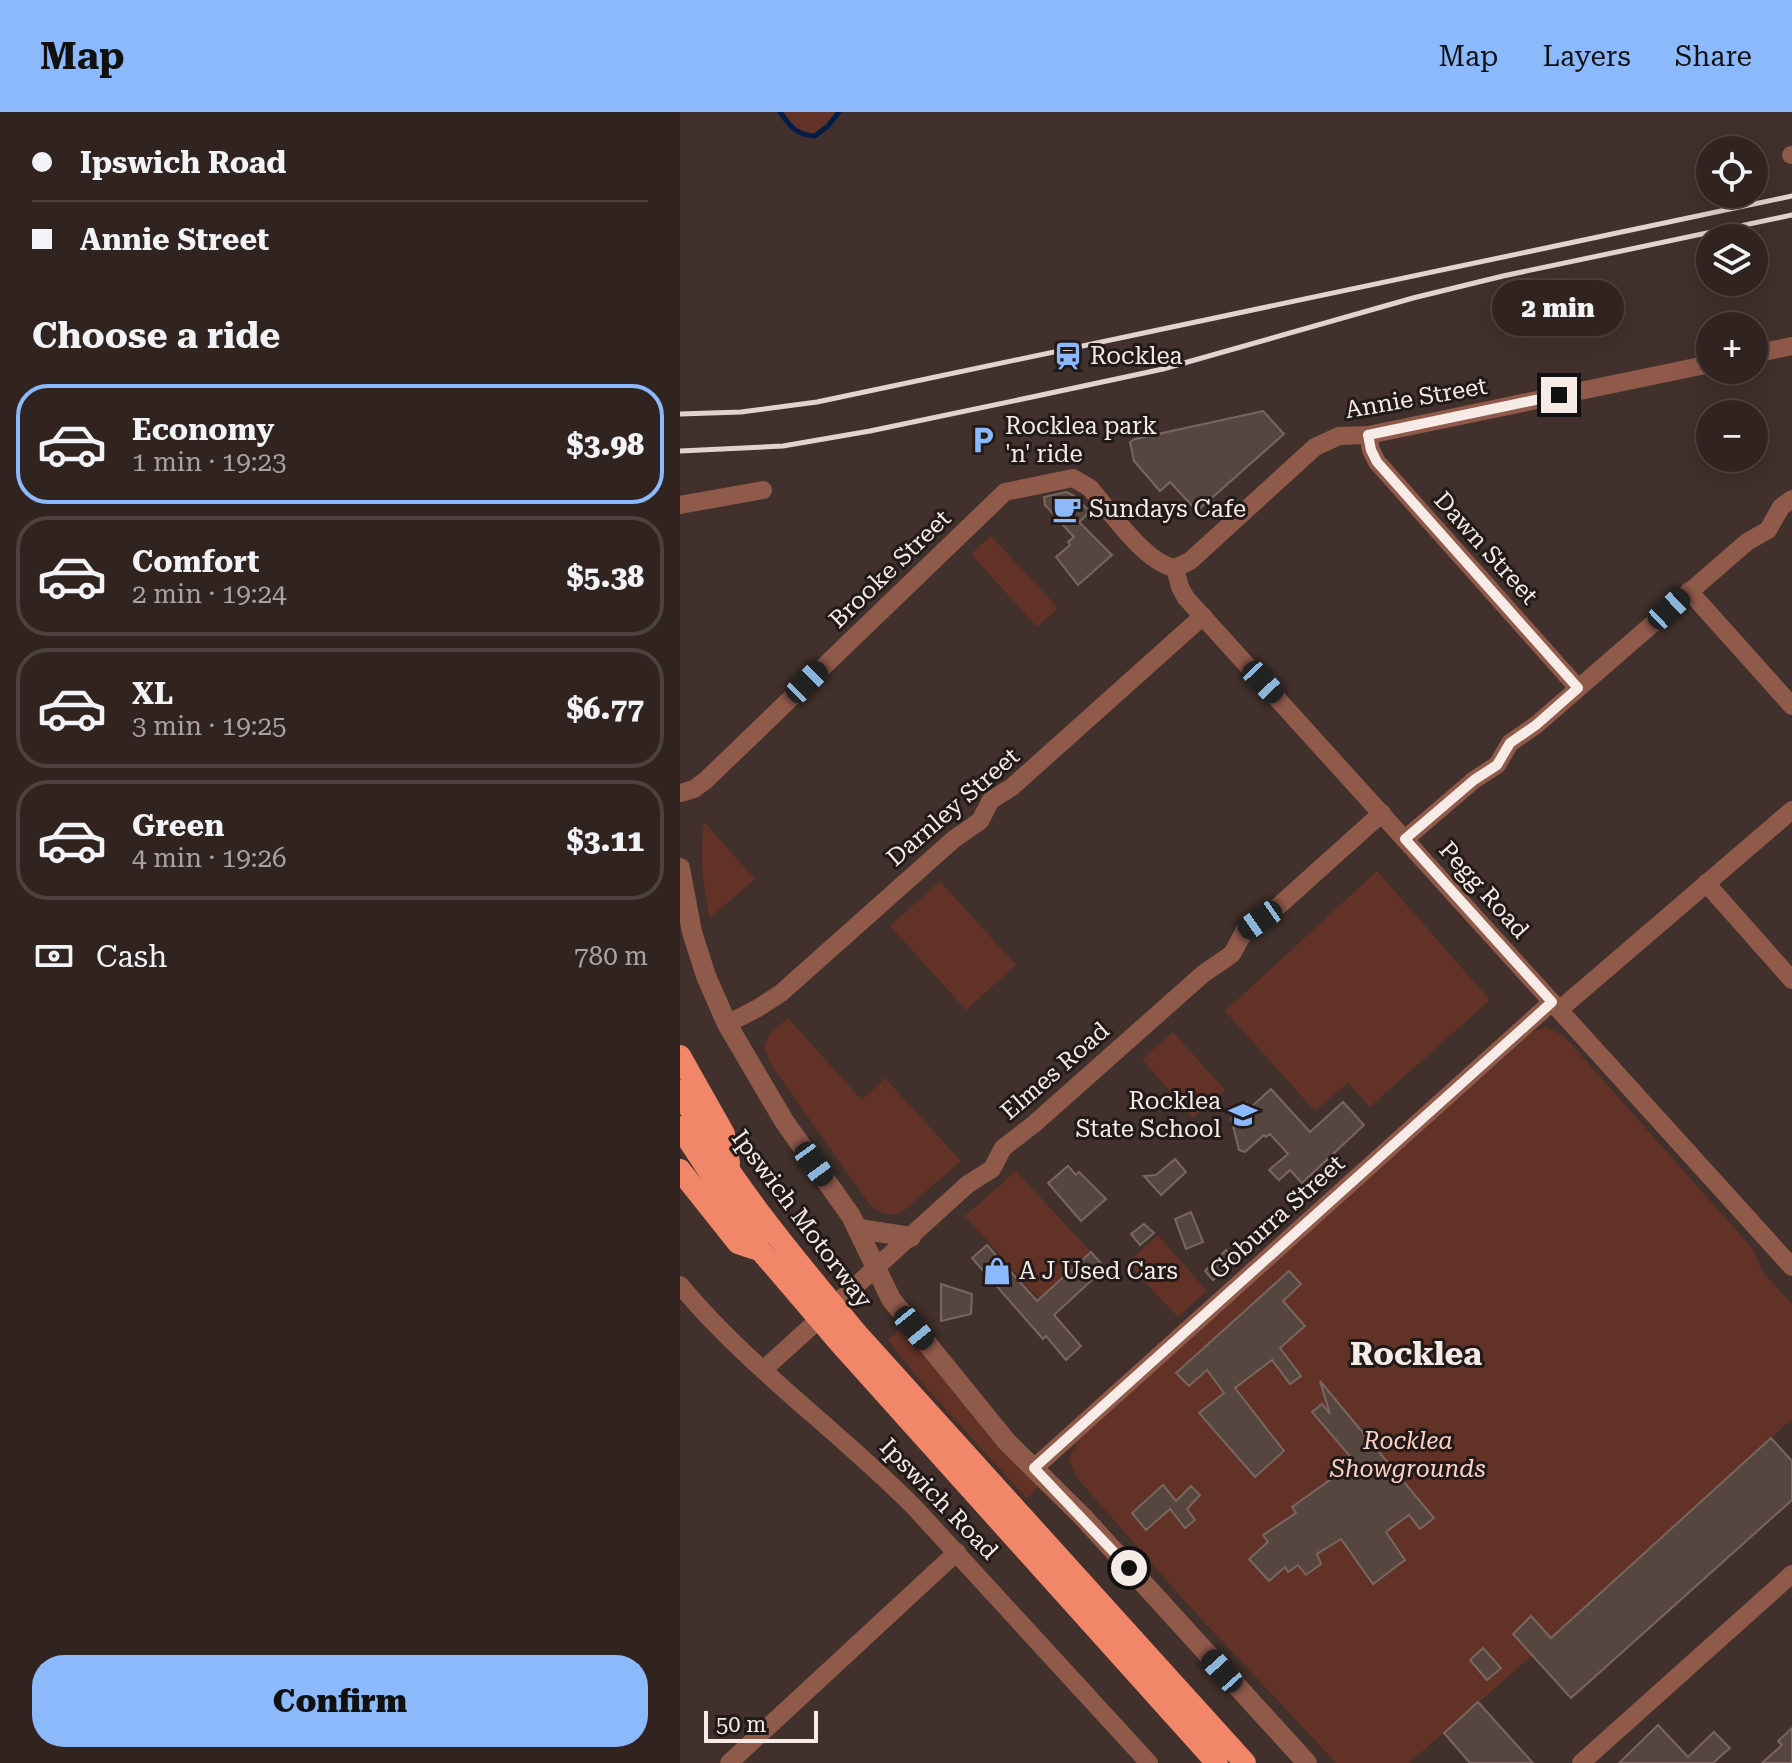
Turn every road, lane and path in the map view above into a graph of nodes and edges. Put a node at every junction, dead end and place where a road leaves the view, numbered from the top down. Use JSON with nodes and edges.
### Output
{"nodes":[{"id":1,"x":1792,"y":346,"type":"edge"},
{"id":2,"x":1768,"y":351,"type":"edge"},
{"id":3,"x":1696,"y":367,"type":"edge"},
{"id":4,"x":1368,"y":435,"type":"junction"},
{"id":5,"x":763,"y":490,"type":"dead end"},
{"id":6,"x":1792,"y":499,"type":"edge"},
{"id":7,"x":680,"y":505,"type":"edge"},
{"id":8,"x":1175,"y":568,"type":"junction"},
{"id":9,"x":1689,"y":591,"type":"junction"},
{"id":10,"x":1203,"y":616,"type":"junction"},
{"id":11,"x":1578,"y":688,"type":"junction"},
{"id":12,"x":1792,"y":706,"type":"edge"},
{"id":13,"x":680,"y":793,"type":"edge"},
{"id":14,"x":1792,"y":810,"type":"edge"},
{"id":15,"x":1382,"y":813,"type":"junction"},
{"id":16,"x":1405,"y":839,"type":"junction"},
{"id":17,"x":680,"y":868,"type":"edge"},
{"id":18,"x":1706,"y":883,"type":"junction"},
{"id":19,"x":1792,"y":980,"type":"edge"},
{"id":20,"x":1556,"y":1006,"type":"junction"},
{"id":21,"x":727,"y":1024,"type":"junction"},
{"id":22,"x":680,"y":1056,"type":"edge"},
{"id":23,"x":680,"y":1091,"type":"edge"},
{"id":24,"x":680,"y":1127,"type":"edge"},
{"id":25,"x":680,"y":1170,"type":"edge"},
{"id":26,"x":731,"y":1175,"type":"junction"},
{"id":27,"x":859,"y":1229,"type":"junction"},
{"id":28,"x":911,"y":1237,"type":"junction"},
{"id":29,"x":761,"y":1251,"type":"junction"},
{"id":30,"x":1792,"y":1267,"type":"edge"},
{"id":31,"x":876,"y":1268,"type":"junction"},
{"id":32,"x":680,"y":1285,"type":"edge"},
{"id":33,"x":806,"y":1289,"type":"junction"},
{"id":34,"x":852,"y":1342,"type":"junction"},
{"id":35,"x":763,"y":1370,"type":"junction"},
{"id":36,"x":1034,"y":1468,"type":"junction"},
{"id":37,"x":957,"y":1552,"type":"junction"},
{"id":38,"x":1792,"y":1574,"type":"edge"},
{"id":39,"x":729,"y":1763,"type":"edge"},
{"id":40,"x":1149,"y":1763,"type":"edge"},
{"id":41,"x":1217,"y":1763,"type":"edge"},
{"id":42,"x":1245,"y":1763,"type":"edge"},
{"id":43,"x":1307,"y":1763,"type":"edge"},
{"id":44,"x":1581,"y":1763,"type":"edge"}],
"edges":[{"from":1,"to":2,"type":"street"},
{"from":3,"to":4,"type":"street","name":"Annie Street"},
{"from":4,"to":8,"type":"street","name":"Annie Street"},
{"from":4,"to":11,"type":"street","name":"Dawn Street"},
{"from":5,"to":7,"type":"street"},
{"from":6,"to":9,"type":"street"},
{"from":8,"to":10,"type":"street","name":"Pegg Road"},
{"from":8,"to":13,"type":"street","name":"Brooke Street"},
{"from":9,"to":11,"type":"street"},
{"from":9,"to":12,"type":"street"},
{"from":10,"to":15,"type":"street","name":"Pegg Road"},
{"from":10,"to":21,"type":"street","name":"Darnley Street"},
{"from":11,"to":16,"type":"street"},
{"from":14,"to":18,"type":"street","name":"Goburra Street"},
{"from":15,"to":16,"type":"street","name":"Pegg Road"},
{"from":15,"to":28,"type":"street","name":"Elmes Road"},
{"from":16,"to":20,"type":"street","name":"Pegg Road"},
{"from":17,"to":21,"type":"street"},
{"from":18,"to":19,"type":"street"},
{"from":18,"to":20,"type":"street","name":"Goburra Street"},
{"from":20,"to":30,"type":"street","name":"Pegg Road"},
{"from":20,"to":36,"type":"street","name":"Goburra Street"},
{"from":21,"to":27,"type":"street"},
{"from":22,"to":26,"type":"highway"},
{"from":23,"to":26,"type":"highway","name":"Ipswich Motorway"},
{"from":24,"to":29,"type":"highway","name":"Ipswich Motorway"},
{"from":25,"to":29,"type":"highway"},
{"from":26,"to":33,"type":"highway","name":"Ipswich Motorway"},
{"from":27,"to":28,"type":"street"},
{"from":27,"to":31,"type":"street"},
{"from":28,"to":31,"type":"street","name":"Elmes Road"},
{"from":29,"to":33,"type":"highway","name":"Ipswich Motorway"},
{"from":31,"to":35,"type":"street","name":"Elmes Road"},
{"from":31,"to":36,"type":"street"},
{"from":32,"to":35,"type":"street","name":"Ipswich Road"},
{"from":33,"to":34,"type":"highway","name":"Ipswich Motorway"},
{"from":34,"to":41,"type":"highway","name":"Ipswich Motorway"},
{"from":34,"to":42,"type":"highway","name":"Ipswich Motorway"},
{"from":35,"to":37,"type":"street","name":"Ipswich Road"},
{"from":36,"to":43,"type":"street"},
{"from":37,"to":39,"type":"street"},
{"from":37,"to":40,"type":"street","name":"Ipswich Road"},
{"from":38,"to":44,"type":"street"}]}
